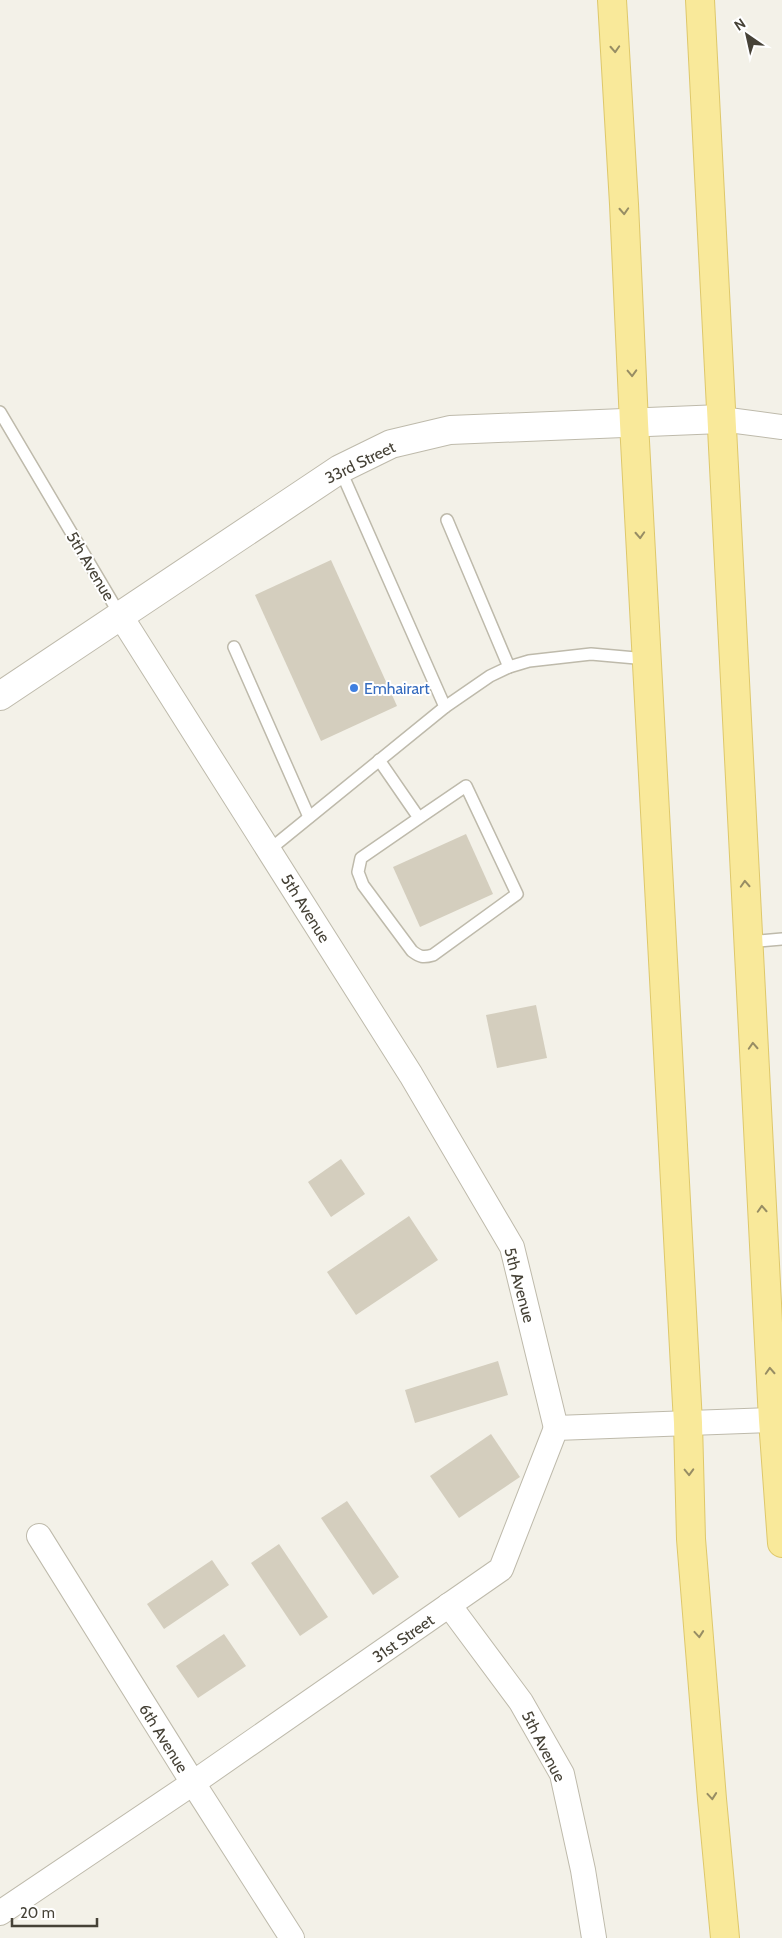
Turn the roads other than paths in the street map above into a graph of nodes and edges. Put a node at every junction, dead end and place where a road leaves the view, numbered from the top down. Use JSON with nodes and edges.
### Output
{"nodes":[{"id":1,"x":612,"y":0,"type":"edge"},
{"id":2,"x":700,"y":0,"type":"edge"},
{"id":3,"x":0,"y":412,"type":"edge"},
{"id":4,"x":721,"y":420,"type":"junction"},
{"id":5,"x":634,"y":423,"type":"junction"},
{"id":6,"x":782,"y":427,"type":"edge"},
{"id":7,"x":340,"y":469,"type":"junction"},
{"id":8,"x":447,"y":520,"type":"dead end"},
{"id":9,"x":120,"y":615,"type":"junction"},
{"id":10,"x":234,"y":647,"type":"dead end"},
{"id":11,"x":647,"y":658,"type":"junction"},
{"id":12,"x":509,"y":667,"type":"junction"},
{"id":13,"x":0,"y":696,"type":"edge"},
{"id":14,"x":445,"y":706,"type":"junction"},
{"id":15,"x":380,"y":760,"type":"junction"},
{"id":16,"x":309,"y":817,"type":"junction"},
{"id":17,"x":420,"y":818,"type":"junction"},
{"id":18,"x":269,"y":850,"type":"junction"},
{"id":19,"x":782,"y":939,"type":"edge"},
{"id":20,"x":748,"y":942,"type":"junction"},
{"id":21,"x":777,"y":1420,"type":"edge"},
{"id":22,"x":688,"y":1423,"type":"junction"},
{"id":23,"x":556,"y":1428,"type":"junction"},
{"id":24,"x":39,"y":1536,"type":"dead end"},
{"id":25,"x":782,"y":1543,"type":"edge"},
{"id":26,"x":449,"y":1605,"type":"junction"},
{"id":27,"x":193,"y":1783,"type":"junction"},
{"id":28,"x":0,"y":1913,"type":"edge"},
{"id":29,"x":292,"y":1938,"type":"edge"},
{"id":30,"x":594,"y":1938,"type":"edge"},
{"id":31,"x":725,"y":1938,"type":"edge"}],
"edges":[{"from":1,"to":5,"type":"main road","one_way":true},
{"from":2,"to":4,"type":"main road"},
{"from":3,"to":9,"type":"lane","name":"5th Avenue"},
{"from":4,"to":5,"type":"street","name":"33rd Street"},
{"from":4,"to":6,"type":"street","name":"33rd Street"},
{"from":20,"to":4,"type":"main road","one_way":true},
{"from":5,"to":7,"type":"street","name":"33rd Street"},
{"from":5,"to":11,"type":"main road","one_way":true},
{"from":7,"to":9,"type":"street","name":"33rd Street"},
{"from":7,"to":14,"type":"lane"},
{"from":8,"to":12,"type":"lane"},
{"from":9,"to":13,"type":"street","name":"33rd Street"},
{"from":9,"to":18,"type":"street","name":"5th Avenue"},
{"from":10,"to":16,"type":"lane"},
{"from":11,"to":12,"type":"lane"},
{"from":11,"to":22,"type":"main road"},
{"from":12,"to":14,"type":"lane"},
{"from":14,"to":15,"type":"lane"},
{"from":15,"to":16,"type":"lane"},
{"from":15,"to":17,"type":"lane"},
{"from":16,"to":18,"type":"lane"},
{"from":17,"to":17,"type":"lane"},
{"from":18,"to":23,"type":"street","name":"5th Avenue"},
{"from":19,"to":20,"type":"lane"},
{"from":21,"to":20,"type":"main road","one_way":true},
{"from":21,"to":22,"type":"street"},
{"from":21,"to":25,"type":"main road"},
{"from":22,"to":23,"type":"street"},
{"from":22,"to":31,"type":"main road","one_way":true},
{"from":23,"to":26,"type":"street","name":"31st Street"},
{"from":24,"to":27,"type":"street","name":"6th Avenue"},
{"from":26,"to":27,"type":"street","name":"31st Street"},
{"from":26,"to":30,"type":"street","name":"5th Avenue"},
{"from":27,"to":28,"type":"street","name":"31st Street"},
{"from":27,"to":29,"type":"street","name":"6th Avenue"}]}
